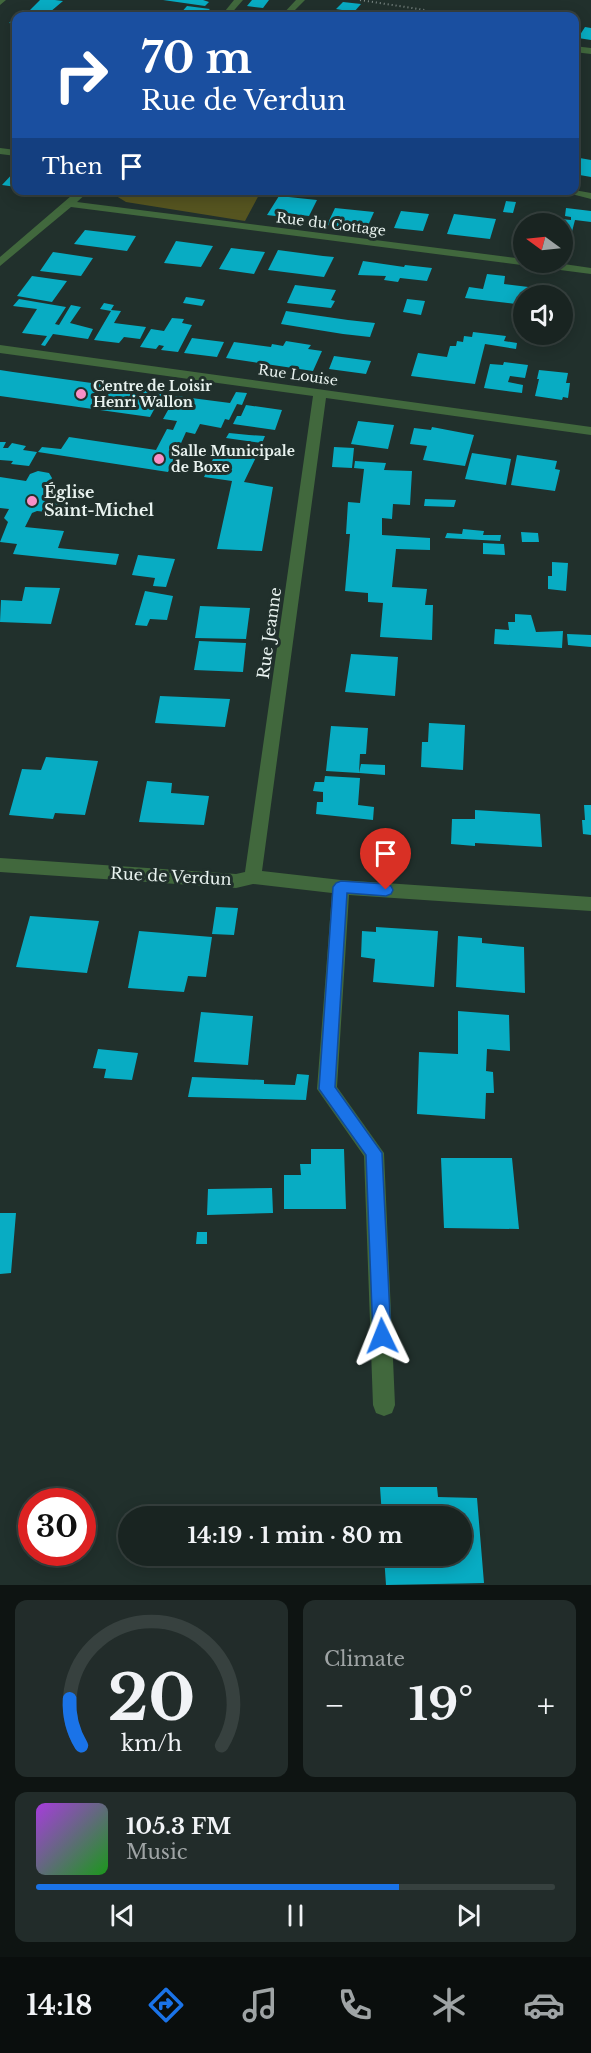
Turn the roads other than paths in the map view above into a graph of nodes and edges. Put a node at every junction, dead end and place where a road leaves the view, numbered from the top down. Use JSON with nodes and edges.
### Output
{"nodes":[{"id":1,"x":239,"y":0,"type":"edge"},
{"id":2,"x":301,"y":0,"type":"edge"},
{"id":3,"x":228,"y":12,"type":"edge"},
{"id":4,"x":289,"y":12,"type":"edge"},
{"id":5,"x":79,"y":195,"type":"edge"},
{"id":6,"x":69,"y":204,"type":"junction"},
{"id":7,"x":0,"y":263,"type":"edge"},
{"id":8,"x":591,"y":271,"type":"edge"},
{"id":9,"x":0,"y":349,"type":"edge"},
{"id":10,"x":320,"y":393,"type":"junction"},
{"id":11,"x":591,"y":431,"type":"edge"},
{"id":12,"x":0,"y":865,"type":"edge"},
{"id":13,"x":253,"y":877,"type":"junction"},
{"id":14,"x":341,"y":887,"type":"junction"},
{"id":15,"x":591,"y":904,"type":"edge"},
{"id":16,"x":384,"y":1405,"type":"dead end"}],
"edges":[{"from":1,"to":3,"type":"street"},
{"from":2,"to":4,"type":"street"},
{"from":5,"to":6,"type":"street"},
{"from":6,"to":7,"type":"street"},
{"from":6,"to":8,"type":"street","name":"Rue du Cottage"},
{"from":9,"to":10,"type":"street","name":"Rue Louise"},
{"from":10,"to":11,"type":"street","name":"Rue Louise"},
{"from":10,"to":13,"type":"street","name":"Rue Jeanne"},
{"from":12,"to":13,"type":"street","name":"Rue de Verdun"},
{"from":13,"to":14,"type":"street","name":"Rue de Verdun"},
{"from":14,"to":15,"type":"street","name":"Rue de Verdun"},
{"from":14,"to":16,"type":"street"}]}
